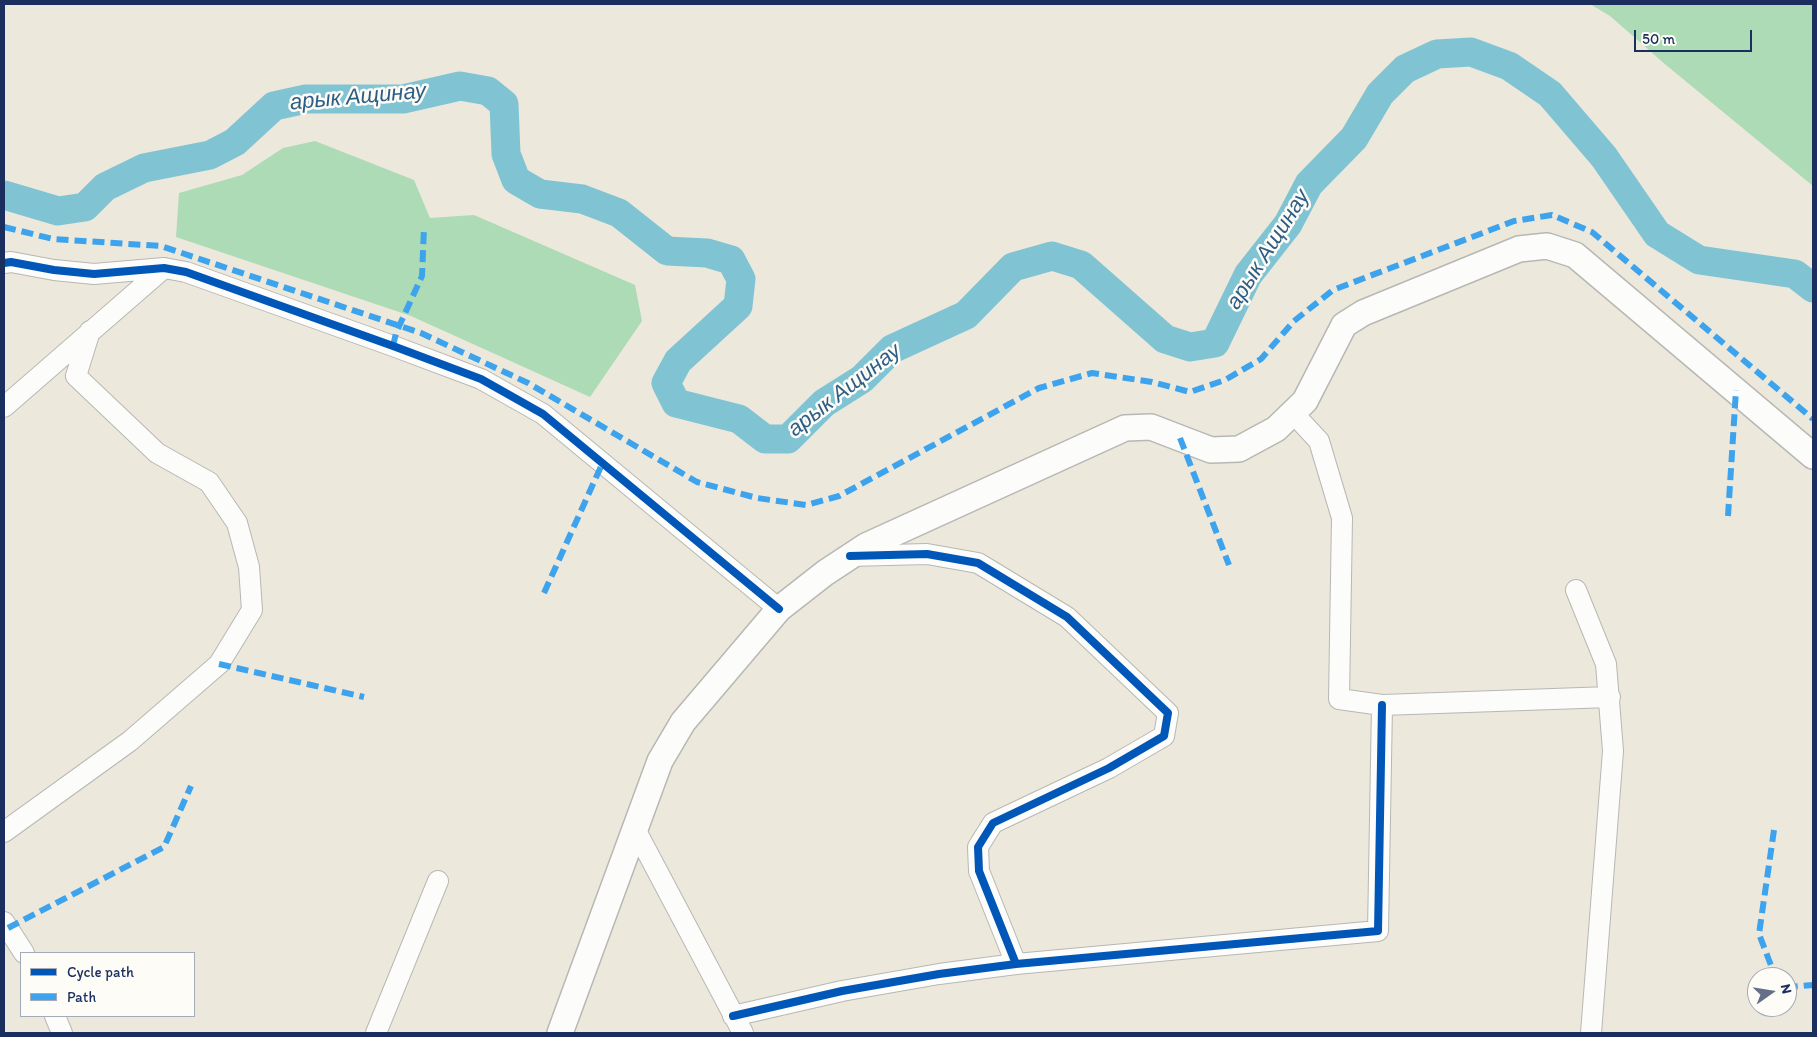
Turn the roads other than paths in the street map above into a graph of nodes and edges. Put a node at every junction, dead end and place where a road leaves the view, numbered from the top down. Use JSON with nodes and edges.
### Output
{"nodes":[{"id":1,"x":4,"y":263,"type":"edge"},
{"id":2,"x":164,"y":268,"type":"junction"},
{"id":3,"x":90,"y":331,"type":"junction"},
{"id":4,"x":4,"y":407,"type":"edge"},
{"id":5,"x":1293,"y":413,"type":"junction"},
{"id":6,"x":1813,"y":456,"type":"edge"},
{"id":7,"x":850,"y":556,"type":"junction"},
{"id":8,"x":1576,"y":590,"type":"dead end"},
{"id":9,"x":779,"y":610,"type":"junction"},
{"id":10,"x":1610,"y":697,"type":"junction"},
{"id":11,"x":1382,"y":705,"type":"junction"},
{"id":12,"x":635,"y":829,"type":"junction"},
{"id":13,"x":4,"y":832,"type":"edge"},
{"id":14,"x":438,"y":881,"type":"dead end"},
{"id":15,"x":4,"y":922,"type":"edge"},
{"id":16,"x":23,"y":952,"type":"edge"},
{"id":17,"x":1016,"y":964,"type":"junction"},
{"id":18,"x":54,"y":1017,"type":"edge"},
{"id":19,"x":738,"y":1025,"type":"edge"},
{"id":20,"x":62,"y":1033,"type":"edge"},
{"id":21,"x":376,"y":1033,"type":"edge"},
{"id":22,"x":560,"y":1033,"type":"edge"},
{"id":23,"x":1591,"y":1033,"type":"edge"}],
"edges":[{"from":1,"to":2,"type":"street"},
{"from":2,"to":3,"type":"street"},
{"from":2,"to":9,"type":"street"},
{"from":3,"to":4,"type":"street"},
{"from":3,"to":13,"type":"street"},
{"from":5,"to":6,"type":"main road"},
{"from":5,"to":7,"type":"main road"},
{"from":5,"to":11,"type":"street"},
{"from":7,"to":9,"type":"main road"},
{"from":7,"to":17,"type":"street"},
{"from":8,"to":10,"type":"street"},
{"from":9,"to":12,"type":"main road"},
{"from":10,"to":11,"type":"street"},
{"from":10,"to":23,"type":"street"},
{"from":11,"to":17,"type":"street"},
{"from":12,"to":19,"type":"street"},
{"from":12,"to":22,"type":"main road"},
{"from":14,"to":21,"type":"street"},
{"from":15,"to":16,"type":"street"},
{"from":17,"to":19,"type":"street"},
{"from":18,"to":20,"type":"street"}]}
